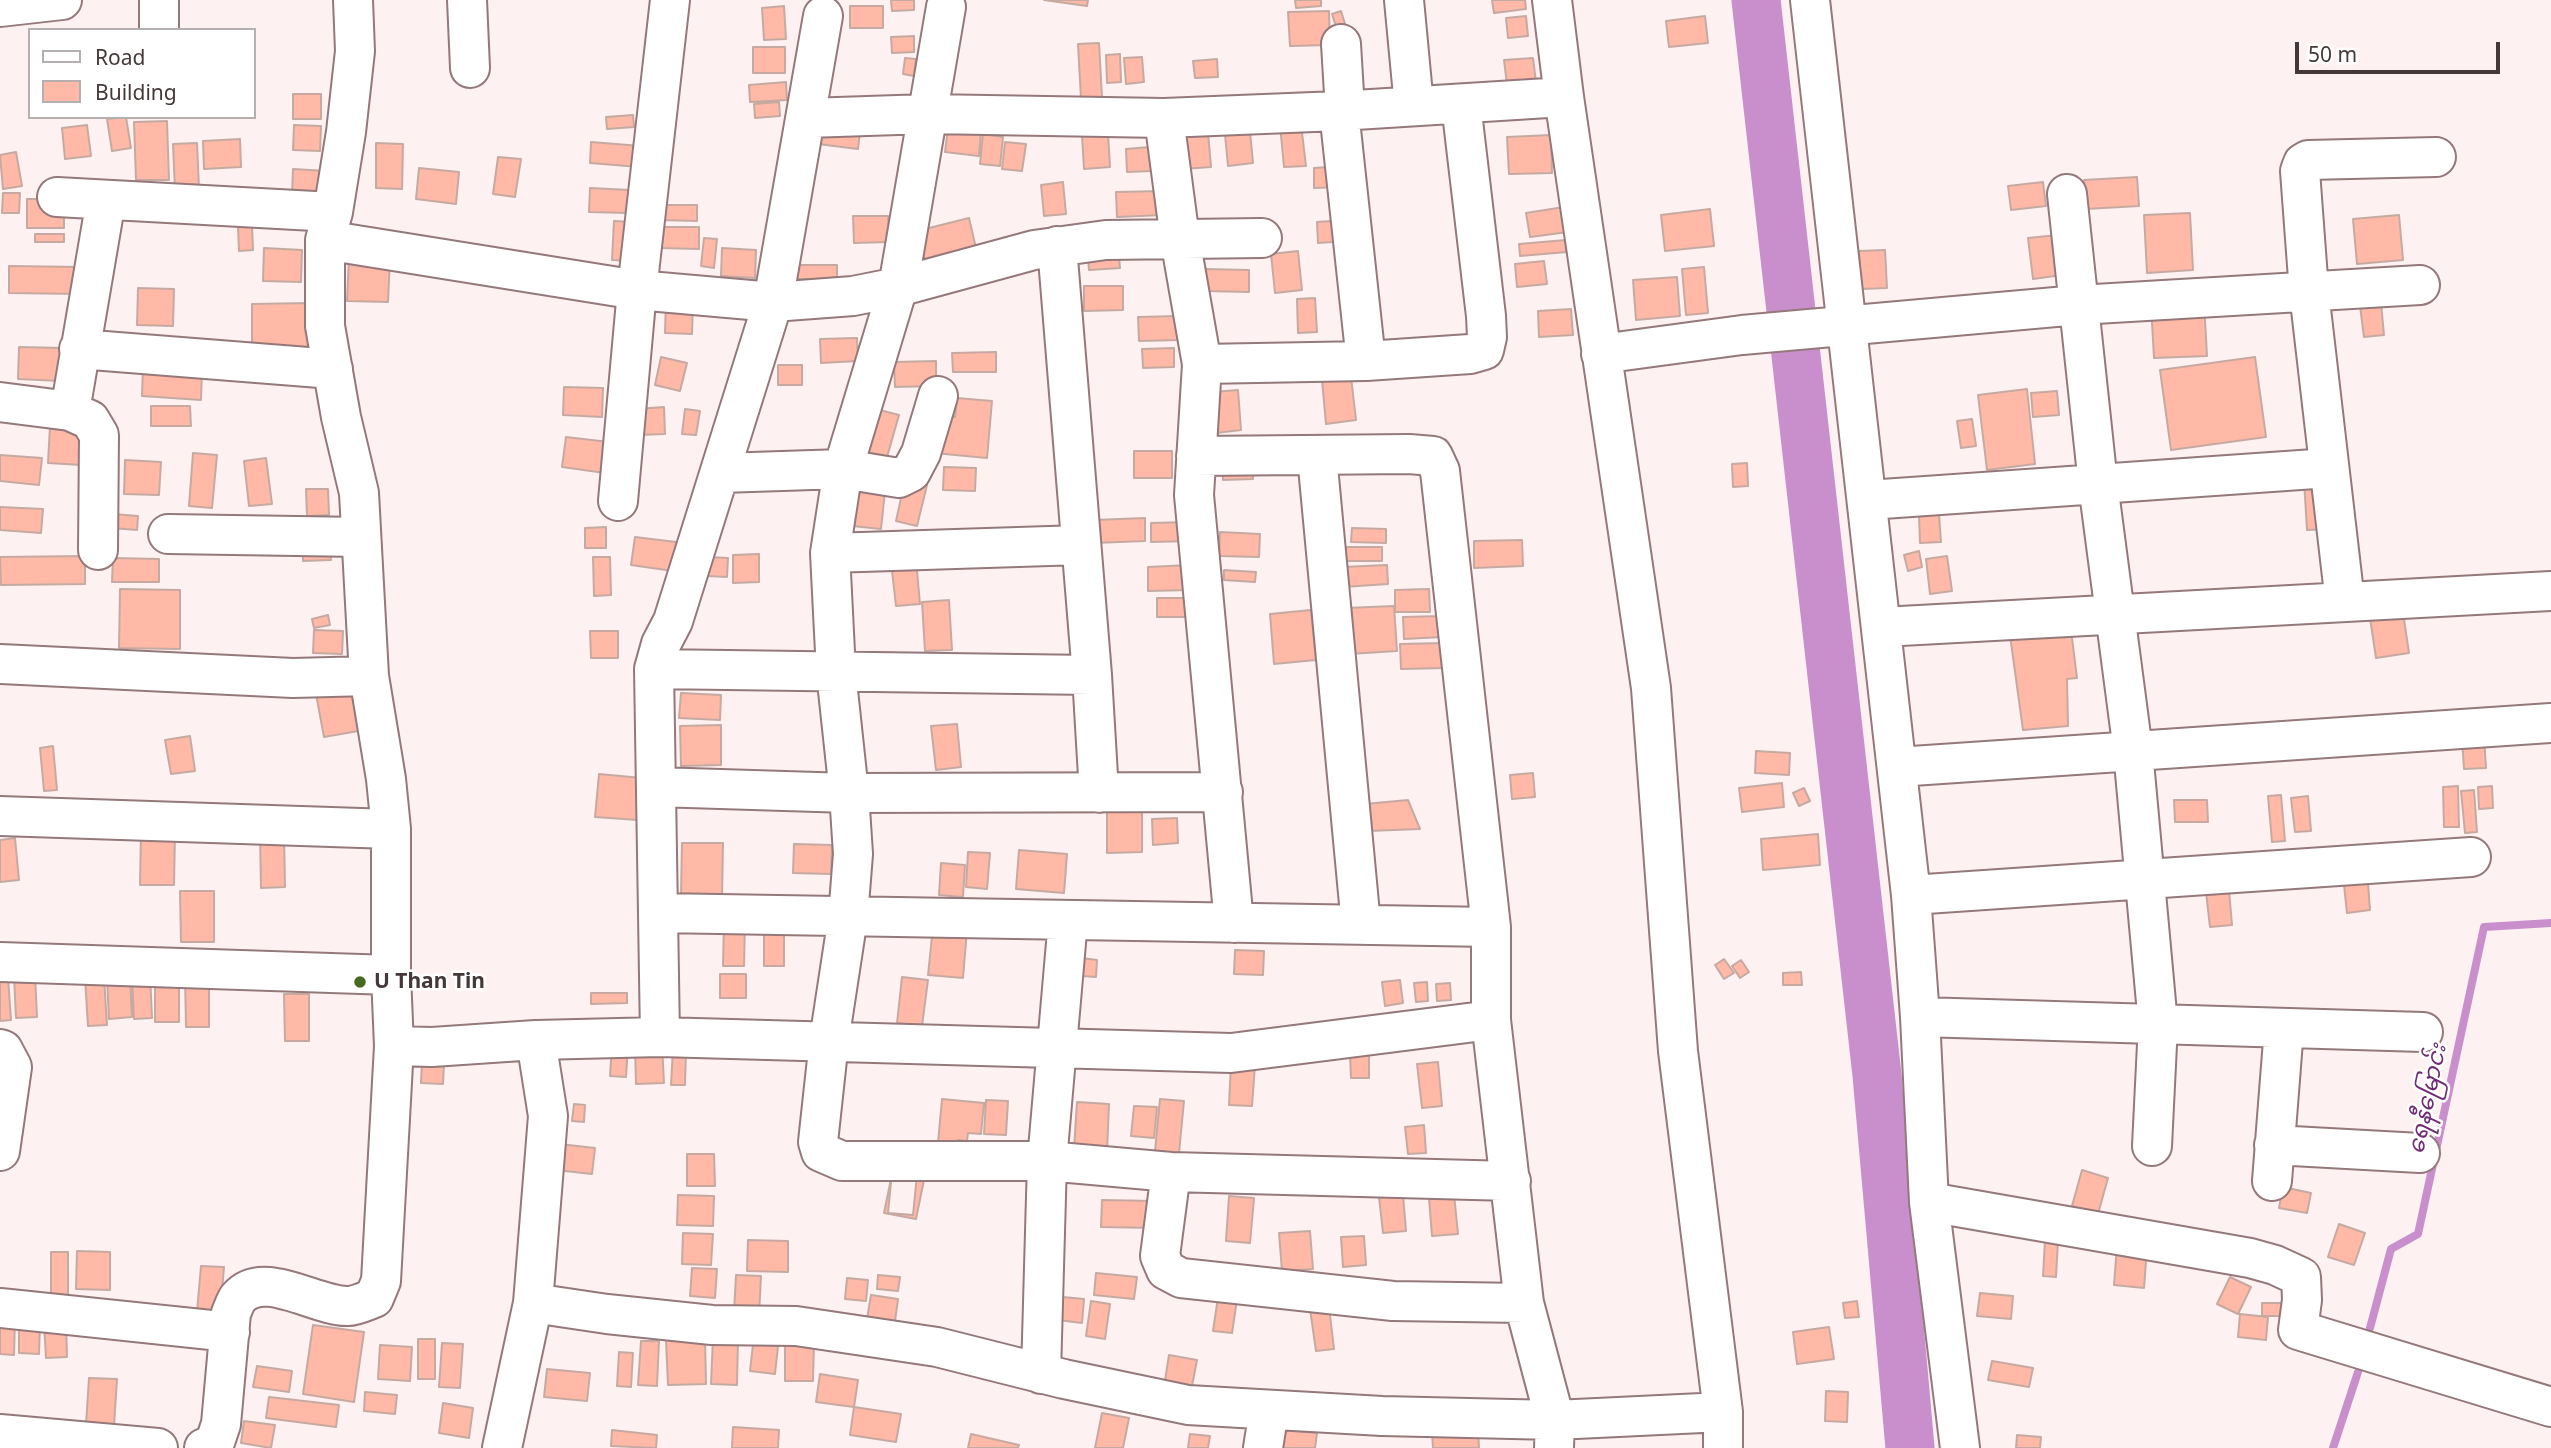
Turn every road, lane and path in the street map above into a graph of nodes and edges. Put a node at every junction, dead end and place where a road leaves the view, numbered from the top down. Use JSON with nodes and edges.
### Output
{"nodes":[{"id":1,"x":62,"y":0,"type":"edge"},
{"id":2,"x":159,"y":0,"type":"edge"},
{"id":3,"x":353,"y":0,"type":"edge"},
{"id":4,"x":467,"y":0,"type":"edge"},
{"id":5,"x":670,"y":0,"type":"edge"},
{"id":6,"x":1404,"y":0,"type":"edge"},
{"id":7,"x":1552,"y":0,"type":"edge"},
{"id":8,"x":1810,"y":0,"type":"edge"},
{"id":9,"x":0,"y":7,"type":"edge"},
{"id":10,"x":946,"y":7,"type":"dead end"},
{"id":11,"x":823,"y":16,"type":"dead end"},
{"id":12,"x":159,"y":28,"type":"edge"},
{"id":13,"x":1341,"y":44,"type":"dead end"},
{"id":14,"x":470,"y":68,"type":"dead end"},
{"id":15,"x":1564,"y":97,"type":"junction"},
{"id":16,"x":1461,"y":104,"type":"junction"},
{"id":17,"x":1414,"y":106,"type":"junction"},
{"id":18,"x":1342,"y":111,"type":"junction"},
{"id":19,"x":928,"y":114,"type":"junction"},
{"id":20,"x":807,"y":118,"type":"junction"},
{"id":21,"x":1164,"y":118,"type":"junction"},
{"id":22,"x":2436,"y":156,"type":"dead end"},
{"id":23,"x":2067,"y":194,"type":"dead end"},
{"id":24,"x":57,"y":197,"type":"dead end"},
{"id":25,"x":106,"y":200,"type":"junction"},
{"id":26,"x":329,"y":226,"type":"junction"},
{"id":27,"x":1262,"y":238,"type":"dead end"},
{"id":28,"x":1180,"y":239,"type":"junction"},
{"id":29,"x":1057,"y":246,"type":"junction"},
{"id":30,"x":2420,"y":285,"type":"dead end"},
{"id":31,"x":898,"y":287,"type":"junction"},
{"id":32,"x":637,"y":290,"type":"junction"},
{"id":33,"x":2309,"y":292,"type":"junction"},
{"id":34,"x":773,"y":302,"type":"junction"},
{"id":35,"x":2078,"y":305,"type":"junction"},
{"id":36,"x":1847,"y":325,"type":"junction"},
{"id":37,"x":79,"y":349,"type":"junction"},
{"id":38,"x":1601,"y":354,"type":"junction"},
{"id":39,"x":1366,"y":361,"type":"junction"},
{"id":40,"x":1202,"y":364,"type":"junction"},
{"id":41,"x":333,"y":369,"type":"junction"},
{"id":42,"x":938,"y":397,"type":"dead end"},
{"id":43,"x":0,"y":402,"type":"edge"},
{"id":44,"x":70,"y":411,"type":"junction"},
{"id":45,"x":1196,"y":456,"type":"junction"},
{"id":46,"x":1317,"y":456,"type":"junction"},
{"id":47,"x":2329,"y":468,"type":"junction"},
{"id":48,"x":843,"y":469,"type":"junction"},
{"id":49,"x":721,"y":473,"type":"junction"},
{"id":50,"x":2098,"y":484,"type":"junction"},
{"id":51,"x":1868,"y":500,"type":"junction"},
{"id":52,"x":618,"y":501,"type":"dead end"},
{"id":53,"x":168,"y":534,"type":"dead end"},
{"id":54,"x":361,"y":537,"type":"junction"},
{"id":55,"x":1081,"y":545,"type":"junction"},
{"id":56,"x":98,"y":550,"type":"dead end"},
{"id":57,"x":830,"y":553,"type":"junction"},
{"id":58,"x":2551,"y":591,"type":"edge"},
{"id":59,"x":2345,"y":602,"type":"junction"},
{"id":60,"x":2117,"y":614,"type":"junction"},
{"id":61,"x":1882,"y":627,"type":"junction"},
{"id":62,"x":0,"y":664,"type":"edge"},
{"id":63,"x":654,"y":669,"type":"junction"},
{"id":64,"x":836,"y":672,"type":"junction"},
{"id":65,"x":1092,"y":675,"type":"junction"},
{"id":66,"x":369,"y":676,"type":"junction"},
{"id":67,"x":2551,"y":723,"type":"edge"},
{"id":68,"x":2133,"y":751,"type":"junction"},
{"id":69,"x":1897,"y":767,"type":"junction"},
{"id":70,"x":656,"y":787,"type":"junction"},
{"id":71,"x":1223,"y":792,"type":"junction"},
{"id":72,"x":849,"y":793,"type":"junction"},
{"id":73,"x":1099,"y":793,"type":"junction"},
{"id":74,"x":0,"y":816,"type":"edge"},
{"id":75,"x":391,"y":830,"type":"junction"},
{"id":76,"x":2471,"y":857,"type":"dead end"},
{"id":77,"x":2145,"y":879,"type":"junction"},
{"id":78,"x":1911,"y":895,"type":"junction"},
{"id":79,"x":659,"y":914,"type":"junction"},
{"id":80,"x":848,"y":917,"type":"junction"},
{"id":81,"x":1068,"y":920,"type":"junction"},
{"id":82,"x":1234,"y":922,"type":"junction"},
{"id":83,"x":1361,"y":925,"type":"junction"},
{"id":84,"x":1490,"y":927,"type":"junction"},
{"id":85,"x":0,"y":962,"type":"edge"},
{"id":86,"x":391,"y":975,"type":"junction"},
{"id":87,"x":1920,"y":1017,"type":"junction"},
{"id":88,"x":1491,"y":1020,"type":"junction"},
{"id":89,"x":2158,"y":1024,"type":"junction"},
{"id":90,"x":2284,"y":1028,"type":"junction"},
{"id":91,"x":2423,"y":1032,"type":"dead end"},
{"id":92,"x":660,"y":1037,"type":"junction"},
{"id":93,"x":536,"y":1040,"type":"junction"},
{"id":94,"x":829,"y":1041,"type":"junction"},
{"id":95,"x":394,"y":1046,"type":"junction"},
{"id":96,"x":1056,"y":1048,"type":"junction"},
{"id":97,"x":0,"y":1049,"type":"edge"},
{"id":98,"x":2152,"y":1146,"type":"dead end"},
{"id":99,"x":0,"y":1151,"type":"edge"},
{"id":100,"x":2420,"y":1153,"type":"dead end"},
{"id":101,"x":1047,"y":1161,"type":"junction"},
{"id":102,"x":1171,"y":1172,"type":"junction"},
{"id":103,"x":1511,"y":1181,"type":"junction"},
{"id":104,"x":1929,"y":1202,"type":"junction"},
{"id":105,"x":533,"y":1303,"type":"junction"},
{"id":106,"x":1524,"y":1303,"type":"junction"},
{"id":107,"x":0,"y":1308,"type":"edge"},
{"id":108,"x":230,"y":1332,"type":"junction"},
{"id":109,"x":1041,"y":1374,"type":"junction"},
{"id":110,"x":2551,"y":1407,"type":"edge"},
{"id":111,"x":1269,"y":1410,"type":"junction"},
{"id":112,"x":1723,"y":1430,"type":"edge"},
{"id":113,"x":0,"y":1434,"type":"edge"},
{"id":114,"x":1555,"y":1434,"type":"edge"},
{"id":115,"x":158,"y":1448,"type":"edge"},
{"id":116,"x":204,"y":1448,"type":"edge"},
{"id":117,"x":502,"y":1448,"type":"edge"},
{"id":118,"x":1263,"y":1448,"type":"edge"},
{"id":119,"x":1960,"y":1448,"type":"edge"}],
"edges":[{"from":1,"to":9,"type":"street"},
{"from":2,"to":12,"type":"street"},
{"from":3,"to":26,"type":"street"},
{"from":4,"to":14,"type":"street"},
{"from":5,"to":32,"type":"street"},
{"from":6,"to":17,"type":"street"},
{"from":7,"to":15,"type":"street"},
{"from":8,"to":36,"type":"street"},
{"from":10,"to":19,"type":"street"},
{"from":11,"to":20,"type":"street"},
{"from":13,"to":18,"type":"street"},
{"from":15,"to":16,"type":"street"},
{"from":15,"to":38,"type":"street"},
{"from":16,"to":17,"type":"street"},
{"from":16,"to":39,"type":"street"},
{"from":17,"to":18,"type":"street"},
{"from":18,"to":21,"type":"street"},
{"from":18,"to":39,"type":"street"},
{"from":19,"to":20,"type":"street"},
{"from":19,"to":21,"type":"street"},
{"from":19,"to":31,"type":"street"},
{"from":20,"to":34,"type":"street"},
{"from":21,"to":28,"type":"street"},
{"from":22,"to":33,"type":"street"},
{"from":23,"to":35,"type":"street"},
{"from":24,"to":25,"type":"street"},
{"from":25,"to":26,"type":"street"},
{"from":25,"to":37,"type":"street"},
{"from":26,"to":32,"type":"street"},
{"from":26,"to":41,"type":"street"},
{"from":27,"to":28,"type":"street"},
{"from":28,"to":29,"type":"street"},
{"from":28,"to":40,"type":"street"},
{"from":29,"to":31,"type":"street"},
{"from":29,"to":55,"type":"street"},
{"from":30,"to":33,"type":"street"},
{"from":31,"to":34,"type":"street"},
{"from":31,"to":48,"type":"street"},
{"from":32,"to":34,"type":"street"},
{"from":32,"to":52,"type":"street"},
{"from":33,"to":35,"type":"street"},
{"from":33,"to":47,"type":"street"},
{"from":34,"to":49,"type":"street"},
{"from":35,"to":36,"type":"street"},
{"from":35,"to":50,"type":"street"},
{"from":36,"to":38,"type":"street"},
{"from":36,"to":51,"type":"street"},
{"from":37,"to":41,"type":"street"},
{"from":37,"to":44,"type":"street"},
{"from":38,"to":112,"type":"street"},
{"from":39,"to":40,"type":"street"},
{"from":40,"to":45,"type":"street"},
{"from":41,"to":54,"type":"street"},
{"from":42,"to":48,"type":"street"},
{"from":43,"to":44,"type":"street"},
{"from":44,"to":56,"type":"street"},
{"from":45,"to":46,"type":"street"},
{"from":45,"to":71,"type":"street"},
{"from":46,"to":83,"type":"street"},
{"from":46,"to":84,"type":"street"},
{"from":47,"to":50,"type":"street"},
{"from":47,"to":59,"type":"street"},
{"from":48,"to":49,"type":"street"},
{"from":48,"to":57,"type":"street"},
{"from":49,"to":63,"type":"street"},
{"from":50,"to":51,"type":"street"},
{"from":50,"to":60,"type":"street"},
{"from":51,"to":61,"type":"street"},
{"from":53,"to":54,"type":"street"},
{"from":54,"to":66,"type":"street"},
{"from":55,"to":57,"type":"street"},
{"from":55,"to":65,"type":"street"},
{"from":57,"to":64,"type":"street"},
{"from":58,"to":59,"type":"street"},
{"from":59,"to":60,"type":"street"},
{"from":60,"to":61,"type":"street"},
{"from":60,"to":68,"type":"street"},
{"from":61,"to":69,"type":"street"},
{"from":62,"to":66,"type":"street"},
{"from":63,"to":64,"type":"street"},
{"from":63,"to":70,"type":"street"},
{"from":64,"to":65,"type":"street"},
{"from":64,"to":72,"type":"street"},
{"from":65,"to":73,"type":"street"},
{"from":66,"to":75,"type":"street"},
{"from":67,"to":68,"type":"street"},
{"from":68,"to":69,"type":"street"},
{"from":68,"to":77,"type":"street"},
{"from":69,"to":78,"type":"street"},
{"from":70,"to":72,"type":"street"},
{"from":70,"to":79,"type":"street"},
{"from":71,"to":73,"type":"street"},
{"from":71,"to":82,"type":"street"},
{"from":72,"to":73,"type":"street"},
{"from":72,"to":80,"type":"street"},
{"from":74,"to":75,"type":"street"},
{"from":75,"to":86,"type":"street"},
{"from":76,"to":77,"type":"street"},
{"from":77,"to":78,"type":"street"},
{"from":77,"to":89,"type":"street"},
{"from":78,"to":87,"type":"street"},
{"from":79,"to":80,"type":"street"},
{"from":79,"to":92,"type":"street"},
{"from":80,"to":81,"type":"street"},
{"from":80,"to":94,"type":"street"},
{"from":81,"to":82,"type":"street"},
{"from":81,"to":96,"type":"street"},
{"from":82,"to":83,"type":"street"},
{"from":83,"to":84,"type":"street"},
{"from":84,"to":88,"type":"street"},
{"from":85,"to":86,"type":"street"},
{"from":86,"to":95,"type":"street"},
{"from":87,"to":89,"type":"street"},
{"from":87,"to":104,"type":"street"},
{"from":88,"to":96,"type":"street"},
{"from":88,"to":103,"type":"street"},
{"from":89,"to":90,"type":"street"},
{"from":89,"to":98,"type":"street"},
{"from":90,"to":91,"type":"street"},
{"from":90,"to":100,"type":"street"},
{"from":92,"to":93,"type":"street"},
{"from":92,"to":94,"type":"street"},
{"from":93,"to":95,"type":"street"},
{"from":93,"to":105,"type":"street"},
{"from":94,"to":96,"type":"street"},
{"from":94,"to":101,"type":"street"},
{"from":95,"to":108,"type":"street"},
{"from":96,"to":101,"type":"street"},
{"from":97,"to":99,"type":"street"},
{"from":101,"to":102,"type":"street"},
{"from":101,"to":109,"type":"street"},
{"from":102,"to":103,"type":"street"},
{"from":102,"to":106,"type":"street"},
{"from":103,"to":106,"type":"street"},
{"from":104,"to":110,"type":"street"},
{"from":104,"to":119,"type":"street"},
{"from":105,"to":109,"type":"street"},
{"from":105,"to":117,"type":"street"},
{"from":106,"to":114,"type":"street"},
{"from":107,"to":108,"type":"street"},
{"from":108,"to":116,"type":"street"},
{"from":109,"to":111,"type":"street"},
{"from":111,"to":114,"type":"street"},
{"from":111,"to":118,"type":"street"},
{"from":112,"to":114,"type":"street"},
{"from":113,"to":115,"type":"street"}]}
